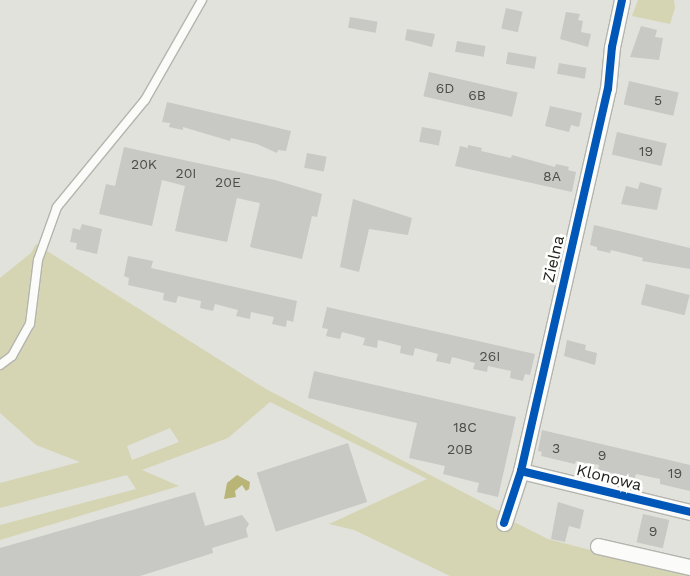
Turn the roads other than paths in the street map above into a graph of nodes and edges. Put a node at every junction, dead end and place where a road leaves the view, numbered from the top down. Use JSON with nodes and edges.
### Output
{"nodes":[{"id":1,"x":202,"y":0,"type":"edge"},
{"id":2,"x":622,"y":0,"type":"edge"},
{"id":3,"x":0,"y":365,"type":"edge"},
{"id":4,"x":521,"y":471,"type":"junction"},
{"id":5,"x":690,"y":512,"type":"edge"},
{"id":6,"x":504,"y":522,"type":"dead end"},
{"id":7,"x":598,"y":546,"type":"dead end"},
{"id":8,"x":690,"y":567,"type":"edge"}],
"edges":[{"from":1,"to":3,"type":"lane"},
{"from":2,"to":4,"type":"street","name":"Zielna"},
{"from":4,"to":5,"type":"street","name":"Klonowa"},
{"from":4,"to":6,"type":"street","name":"Zielna"},
{"from":7,"to":8,"type":"street"}]}
